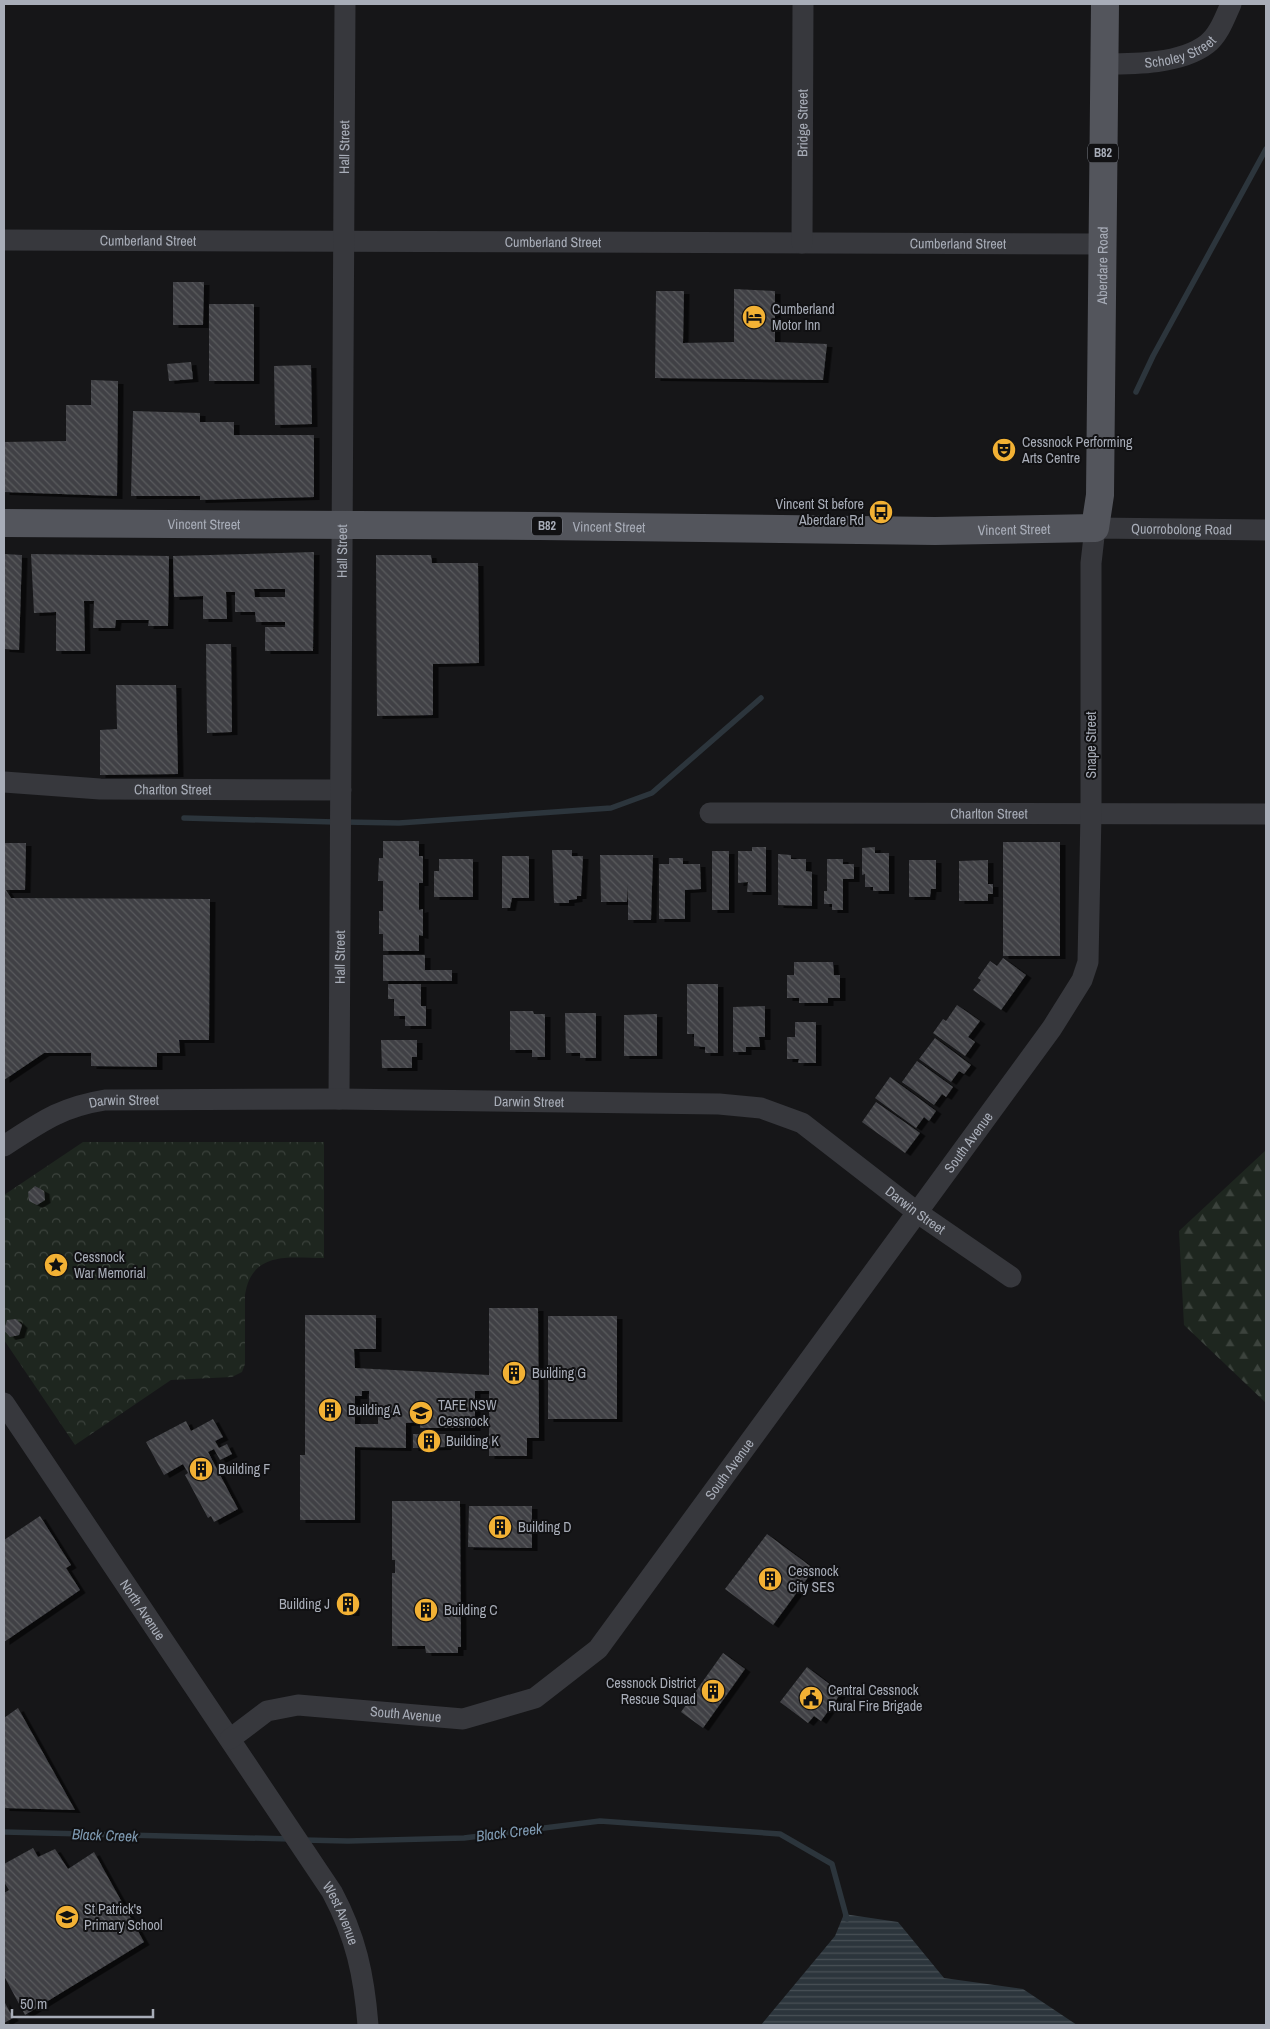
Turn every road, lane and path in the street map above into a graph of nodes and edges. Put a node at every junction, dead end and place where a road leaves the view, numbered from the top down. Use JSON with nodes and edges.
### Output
{"nodes":[{"id":1,"x":345,"y":4,"type":"edge"},
{"id":2,"x":803,"y":4,"type":"edge"},
{"id":3,"x":1105,"y":4,"type":"edge"},
{"id":4,"x":1231,"y":4,"type":"edge"},
{"id":5,"x":1104,"y":64,"type":"junction"},
{"id":6,"x":4,"y":240,"type":"edge"},
{"id":7,"x":343,"y":241,"type":"junction"},
{"id":8,"x":802,"y":243,"type":"junction"},
{"id":9,"x":1102,"y":244,"type":"junction"},
{"id":10,"x":4,"y":524,"type":"edge"},
{"id":11,"x":341,"y":524,"type":"junction"},
{"id":12,"x":1095,"y":528,"type":"junction"},
{"id":13,"x":1266,"y":530,"type":"edge"},
{"id":14,"x":4,"y":782,"type":"edge"},
{"id":15,"x":342,"y":790,"type":"junction"},
{"id":16,"x":710,"y":813,"type":"dead end"},
{"id":17,"x":1091,"y":813,"type":"junction"},
{"id":18,"x":1266,"y":814,"type":"edge"},
{"id":19,"x":1088,"y":962,"type":"joint"},
{"id":20,"x":339,"y":1100,"type":"junction"},
{"id":21,"x":4,"y":1146,"type":"edge"},
{"id":22,"x":918,"y":1213,"type":"junction"},
{"id":23,"x":1011,"y":1277,"type":"dead end"},
{"id":24,"x":4,"y":1403,"type":"edge"},
{"id":25,"x":230,"y":1739,"type":"junction"},
{"id":26,"x":282,"y":1816,"type":"joint"},
{"id":27,"x":368,"y":2025,"type":"edge"}],
"edges":[{"from":1,"to":7,"type":"street","name":"Hall Street"},
{"from":2,"to":8,"type":"street","name":"Bridge Street"},
{"from":3,"to":5,"type":"main road","name":"Aberdare Road","number":"B82"},
{"from":4,"to":5,"type":"street","name":"Scholey Street"},
{"from":5,"to":9,"type":"main road","name":"Aberdare Road","number":"B82"},
{"from":6,"to":7,"type":"street","name":"Cumberland Street"},
{"from":7,"to":8,"type":"street","name":"Cumberland Street"},
{"from":7,"to":11,"type":"street","name":"Hall Street"},
{"from":8,"to":9,"type":"street","name":"Cumberland Street"},
{"from":9,"to":12,"type":"main road","name":"Aberdare Road","number":"B82"},
{"from":10,"to":11,"type":"main road","name":"Vincent Street","number":"B82"},
{"from":11,"to":12,"type":"main road","name":"Vincent Street","number":"B82"},
{"from":11,"to":15,"type":"street","name":"Hall Street"},
{"from":12,"to":13,"type":"street","name":"Quorrobolong Road"},
{"from":12,"to":17,"type":"street","name":"Snape Street"},
{"from":14,"to":15,"type":"street","name":"Charlton Street"},
{"from":15,"to":20,"type":"street","name":"Hall Street"},
{"from":16,"to":17,"type":"street","name":"Charlton Street"},
{"from":17,"to":18,"type":"street","name":"Charlton Street"},
{"from":17,"to":19,"type":"street","name":"Snape Street"},
{"from":19,"to":22,"type":"street","name":"South Avenue"},
{"from":20,"to":21,"type":"street","name":"Darwin Street"},
{"from":20,"to":22,"type":"street","name":"Darwin Street"},
{"from":22,"to":23,"type":"street","name":"Darwin Street"},
{"from":22,"to":25,"type":"street","name":"South Avenue"},
{"from":24,"to":25,"type":"street","name":"North Avenue"},
{"from":25,"to":26,"type":"street","name":"North Avenue"},
{"from":26,"to":27,"type":"street","name":"West Avenue"}]}
